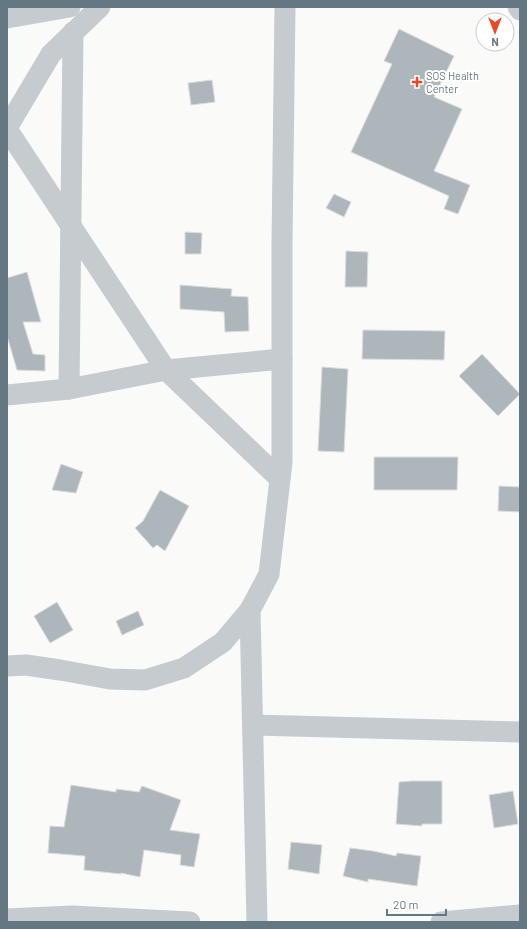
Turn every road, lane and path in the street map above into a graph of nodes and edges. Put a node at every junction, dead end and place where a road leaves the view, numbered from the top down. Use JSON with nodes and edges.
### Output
{"nodes":[{"id":1,"x":70,"y":7,"type":"edge"},
{"id":2,"x":100,"y":7,"type":"edge"},
{"id":3,"x":285,"y":7,"type":"edge"},
{"id":4,"x":518,"y":7,"type":"edge"},
{"id":5,"x":520,"y":10,"type":"edge"},
{"id":6,"x":7,"y":18,"type":"edge"},
{"id":7,"x":73,"y":32,"type":"junction"},
{"id":8,"x":7,"y":128,"type":"edge"},
{"id":9,"x":71,"y":226,"type":"junction"},
{"id":10,"x":282,"y":359,"type":"junction"},
{"id":11,"x":166,"y":370,"type":"junction"},
{"id":12,"x":69,"y":389,"type":"junction"},
{"id":13,"x":7,"y":395,"type":"edge"},
{"id":14,"x":280,"y":479,"type":"junction"},
{"id":15,"x":250,"y":610,"type":"junction"},
{"id":16,"x":7,"y":666,"type":"edge"},
{"id":17,"x":253,"y":725,"type":"junction"},
{"id":18,"x":520,"y":732,"type":"edge"},
{"id":19,"x":520,"y":915,"type":"edge"},
{"id":20,"x":7,"y":919,"type":"edge"},
{"id":21,"x":190,"y":922,"type":"edge"},
{"id":22,"x":257,"y":922,"type":"edge"},
{"id":23,"x":441,"y":922,"type":"edge"}],
"edges":[{"from":1,"to":6,"type":"street"},
{"from":2,"to":7,"type":"street"},
{"from":3,"to":10,"type":"street"},
{"from":4,"to":5,"type":"street"},
{"from":7,"to":8,"type":"street"},
{"from":7,"to":9,"type":"street"},
{"from":8,"to":9,"type":"street"},
{"from":9,"to":11,"type":"street"},
{"from":9,"to":12,"type":"street"},
{"from":10,"to":11,"type":"street"},
{"from":10,"to":14,"type":"street"},
{"from":11,"to":12,"type":"street"},
{"from":11,"to":14,"type":"street"},
{"from":12,"to":13,"type":"street"},
{"from":14,"to":15,"type":"street"},
{"from":15,"to":16,"type":"street"},
{"from":15,"to":17,"type":"street"},
{"from":17,"to":18,"type":"street"},
{"from":17,"to":22,"type":"street"},
{"from":19,"to":23,"type":"street"},
{"from":20,"to":21,"type":"street"}]}
